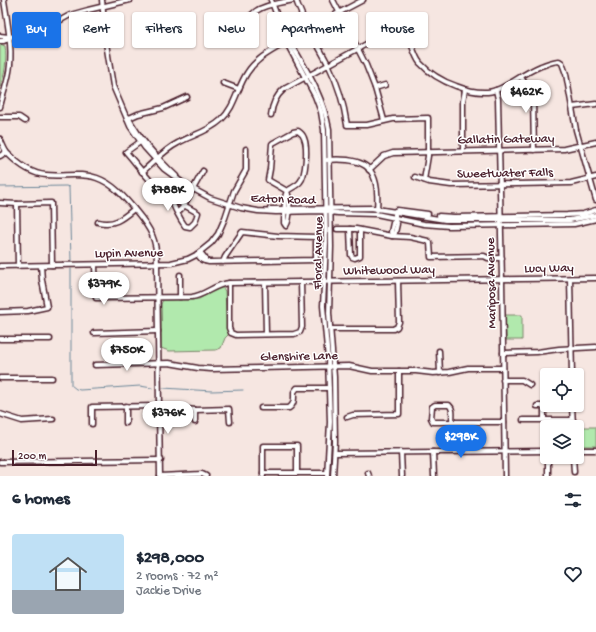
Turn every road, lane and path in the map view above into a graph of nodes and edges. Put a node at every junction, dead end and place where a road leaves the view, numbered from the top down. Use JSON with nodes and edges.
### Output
{"nodes":[{"id":1,"x":4,"y":0,"type":"edge"},
{"id":2,"x":102,"y":0,"type":"edge"},
{"id":3,"x":130,"y":0,"type":"edge"},
{"id":4,"x":294,"y":0,"type":"edge"},
{"id":5,"x":333,"y":0,"type":"edge"},
{"id":6,"x":363,"y":0,"type":"edge"},
{"id":7,"x":271,"y":2,"type":"edge"},
{"id":8,"x":104,"y":6,"type":"junction"},
{"id":9,"x":255,"y":12,"type":"edge"},
{"id":10,"x":275,"y":12,"type":"edge"},
{"id":11,"x":300,"y":12,"type":"edge"},
{"id":12,"x":338,"y":12,"type":"edge"},
{"id":13,"x":340,"y":12,"type":"edge"},
{"id":14,"x":0,"y":36,"type":"edge"},
{"id":15,"x":9,"y":37,"type":"junction"},
{"id":16,"x":0,"y":41,"type":"edge"},
{"id":17,"x":277,"y":48,"type":"edge"},
{"id":18,"x":294,"y":48,"type":"edge"},
{"id":19,"x":318,"y":48,"type":"edge"},
{"id":20,"x":358,"y":49,"type":"junction"},
{"id":21,"x":328,"y":66,"type":"junction"},
{"id":22,"x":308,"y":76,"type":"junction"},
{"id":23,"x":521,"y":77,"type":"junction"},
{"id":24,"x":223,"y":83,"type":"dead end"},
{"id":25,"x":385,"y":85,"type":"dead end"},
{"id":26,"x":375,"y":88,"type":"junction"},
{"id":27,"x":239,"y":89,"type":"junction"},
{"id":28,"x":465,"y":90,"type":"junction"},
{"id":29,"x":496,"y":90,"type":"junction"},
{"id":30,"x":187,"y":98,"type":"dead end"},
{"id":31,"x":596,"y":104,"type":"edge"},
{"id":32,"x":0,"y":107,"type":"edge"},
{"id":33,"x":572,"y":107,"type":"junction"},
{"id":34,"x":271,"y":115,"type":"dead end"},
{"id":35,"x":0,"y":117,"type":"edge"},
{"id":36,"x":127,"y":118,"type":"junction"},
{"id":37,"x":384,"y":120,"type":"junction"},
{"id":38,"x":25,"y":121,"type":"dead end"},
{"id":39,"x":0,"y":139,"type":"edge"},
{"id":40,"x":140,"y":142,"type":"junction"},
{"id":41,"x":596,"y":142,"type":"edge"},
{"id":42,"x":580,"y":146,"type":"junction"},
{"id":43,"x":246,"y":149,"type":"dead end"},
{"id":44,"x":499,"y":150,"type":"junction"},
{"id":45,"x":534,"y":150,"type":"junction"},
{"id":46,"x":428,"y":151,"type":"junction"},
{"id":47,"x":463,"y":151,"type":"junction"},
{"id":48,"x":6,"y":152,"type":"junction"},
{"id":49,"x":0,"y":156,"type":"edge"},
{"id":50,"x":156,"y":159,"type":"junction"},
{"id":51,"x":327,"y":160,"type":"junction"},
{"id":52,"x":369,"y":170,"type":"junction"},
{"id":53,"x":142,"y":172,"type":"junction"},
{"id":54,"x":203,"y":172,"type":"dead end"},
{"id":55,"x":415,"y":177,"type":"dead end"},
{"id":56,"x":596,"y":177,"type":"edge"},
{"id":57,"x":590,"y":179,"type":"junction"},
{"id":58,"x":424,"y":180,"type":"junction"},
{"id":59,"x":500,"y":184,"type":"junction"},
{"id":60,"x":194,"y":189,"type":"junction"},
{"id":61,"x":287,"y":191,"type":"junction"},
{"id":62,"x":171,"y":198,"type":"junction"},
{"id":63,"x":596,"y":200,"type":"edge"},
{"id":64,"x":0,"y":203,"type":"edge"},
{"id":65,"x":17,"y":204,"type":"junction"},
{"id":66,"x":229,"y":204,"type":"junction"},
{"id":67,"x":184,"y":205,"type":"junction"},
{"id":68,"x":134,"y":209,"type":"junction"},
{"id":69,"x":377,"y":209,"type":"junction"},
{"id":70,"x":286,"y":210,"type":"junction"},
{"id":71,"x":328,"y":210,"type":"junction"},
{"id":72,"x":596,"y":210,"type":"edge"},
{"id":73,"x":395,"y":211,"type":"junction"},
{"id":74,"x":178,"y":212,"type":"junction"},
{"id":75,"x":376,"y":214,"type":"junction"},
{"id":76,"x":596,"y":215,"type":"edge"},
{"id":77,"x":501,"y":218,"type":"junction"},
{"id":78,"x":596,"y":219,"type":"edge"},
{"id":79,"x":395,"y":220,"type":"junction"},
{"id":80,"x":98,"y":222,"type":"dead end"},
{"id":81,"x":501,"y":225,"type":"junction"},
{"id":82,"x":337,"y":229,"type":"dead end"},
{"id":83,"x":350,"y":229,"type":"junction"},
{"id":84,"x":360,"y":230,"type":"junction"},
{"id":85,"x":392,"y":235,"type":"junction"},
{"id":86,"x":286,"y":236,"type":"junction"},
{"id":87,"x":198,"y":253,"type":"junction"},
{"id":88,"x":502,"y":258,"type":"junction"},
{"id":89,"x":223,"y":262,"type":"junction"},
{"id":90,"x":157,"y":264,"type":"junction"},
{"id":91,"x":52,"y":265,"type":"junction"},
{"id":92,"x":95,"y":265,"type":"junction"},
{"id":93,"x":0,"y":266,"type":"edge"},
{"id":94,"x":18,"y":266,"type":"junction"},
{"id":95,"x":41,"y":266,"type":"junction"},
{"id":96,"x":180,"y":275,"type":"dead end"},
{"id":97,"x":570,"y":278,"type":"junction"},
{"id":98,"x":596,"y":278,"type":"edge"},
{"id":99,"x":502,"y":280,"type":"junction"},
{"id":100,"x":398,"y":281,"type":"junction"},
{"id":101,"x":301,"y":282,"type":"junction"},
{"id":102,"x":324,"y":282,"type":"junction"},
{"id":103,"x":330,"y":282,"type":"junction"},
{"id":104,"x":229,"y":283,"type":"junction"},
{"id":105,"x":265,"y":283,"type":"junction"},
{"id":106,"x":158,"y":297,"type":"junction"},
{"id":107,"x":180,"y":297,"type":"junction"},
{"id":108,"x":0,"y":312,"type":"edge"},
{"id":109,"x":330,"y":329,"type":"junction"},
{"id":110,"x":158,"y":331,"type":"junction"},
{"id":111,"x":94,"y":332,"type":"dead end"},
{"id":112,"x":266,"y":334,"type":"junction"},
{"id":113,"x":0,"y":339,"type":"edge"},
{"id":114,"x":50,"y":339,"type":"dead end"},
{"id":115,"x":596,"y":347,"type":"edge"},
{"id":116,"x":572,"y":348,"type":"junction"},
{"id":117,"x":439,"y":351,"type":"dead end"},
{"id":118,"x":503,"y":353,"type":"junction"},
{"id":119,"x":159,"y":363,"type":"junction"},
{"id":120,"x":95,"y":365,"type":"dead end"},
{"id":121,"x":329,"y":367,"type":"junction"},
{"id":122,"x":334,"y":367,"type":"junction"},
{"id":123,"x":503,"y":368,"type":"junction"},
{"id":124,"x":572,"y":368,"type":"edge"},
{"id":125,"x":399,"y":371,"type":"junction"},
{"id":126,"x":440,"y":373,"type":"junction"},
{"id":127,"x":0,"y":378,"type":"edge"},
{"id":128,"x":52,"y":378,"type":"dead end"},
{"id":129,"x":503,"y":380,"type":"junction"},
{"id":130,"x":530,"y":385,"type":"dead end"},
{"id":131,"x":329,"y":388,"type":"junction"},
{"id":132,"x":126,"y":406,"type":"junction"},
{"id":133,"x":159,"y":406,"type":"junction"},
{"id":134,"x":537,"y":406,"type":"dead end"},
{"id":135,"x":261,"y":408,"type":"dead end"},
{"id":136,"x":195,"y":410,"type":"junction"},
{"id":137,"x":572,"y":412,"type":"edge"},
{"id":138,"x":0,"y":414,"type":"edge"},
{"id":139,"x":347,"y":417,"type":"dead end"},
{"id":140,"x":53,"y":420,"type":"dead end"},
{"id":141,"x":523,"y":420,"type":"dead end"},
{"id":142,"x":540,"y":420,"type":"edge"},
{"id":143,"x":544,"y":420,"type":"edge"},
{"id":144,"x":573,"y":420,"type":"edge"},
{"id":145,"x":195,"y":422,"type":"dead end"},
{"id":146,"x":230,"y":422,"type":"dead end"},
{"id":147,"x":452,"y":422,"type":"junction"},
{"id":148,"x":504,"y":422,"type":"junction"},
{"id":149,"x":126,"y":423,"type":"dead end"},
{"id":150,"x":92,"y":424,"type":"dead end"},
{"id":151,"x":584,"y":450,"type":"edge"},
{"id":152,"x":596,"y":450,"type":"edge"},
{"id":153,"x":504,"y":451,"type":"junction"},
{"id":154,"x":540,"y":451,"type":"edge"},
{"id":155,"x":401,"y":452,"type":"junction"},
{"id":156,"x":433,"y":452,"type":"junction"},
{"id":157,"x":334,"y":453,"type":"junction"},
{"id":158,"x":161,"y":460,"type":"junction"},
{"id":159,"x":0,"y":462,"type":"edge"},
{"id":160,"x":548,"y":464,"type":"edge"},
{"id":161,"x":573,"y":464,"type":"edge"},
{"id":162,"x":574,"y":472,"type":"dead end"},
{"id":163,"x":297,"y":473,"type":"junction"},
{"id":164,"x":327,"y":474,"type":"edge"},
{"id":165,"x":263,"y":475,"type":"edge"},
{"id":166,"x":160,"y":476,"type":"edge"},
{"id":167,"x":206,"y":476,"type":"edge"},
{"id":168,"x":333,"y":476,"type":"edge"},
{"id":169,"x":402,"y":476,"type":"edge"},
{"id":170,"x":434,"y":476,"type":"edge"},
{"id":171,"x":505,"y":476,"type":"edge"},
{"id":172,"x":548,"y":476,"type":"edge"}],
"edges":[{"from":1,"to":15,"type":"street"},
{"from":2,"to":8,"type":"street"},
{"from":3,"to":8,"type":"street"},
{"from":4,"to":7,"type":"street"},
{"from":4,"to":11,"type":"street"},
{"from":5,"to":12,"type":"street"},
{"from":6,"to":13,"type":"street"},
{"from":7,"to":9,"type":"street"},
{"from":7,"to":10,"type":"street","name":"Floral Avenue"},
{"from":8,"to":15,"type":"street"},
{"from":8,"to":36,"type":"street"},
{"from":14,"to":15,"type":"street"},
{"from":15,"to":16,"type":"street"},
{"from":15,"to":32,"type":"street"},
{"from":17,"to":27,"type":"street"},
{"from":18,"to":22,"type":"street","name":"Floral Avenue"},
{"from":19,"to":21,"type":"street"},
{"from":20,"to":21,"type":"street"},
{"from":20,"to":26,"type":"street"},
{"from":20,"to":28,"type":"street"},
{"from":21,"to":22,"type":"street"},
{"from":21,"to":37,"type":"street"},
{"from":22,"to":34,"type":"street"},
{"from":22,"to":51,"type":"street","name":"Floral Avenue"},
{"from":23,"to":29,"type":"street"},
{"from":23,"to":33,"type":"street"},
{"from":23,"to":45,"type":"street"},
{"from":24,"to":27,"type":"street"},
{"from":25,"to":26,"type":"street"},
{"from":26,"to":37,"type":"street"},
{"from":27,"to":50,"type":"street"},
{"from":28,"to":29,"type":"street"},
{"from":28,"to":47,"type":"street"},
{"from":29,"to":44,"type":"street","name":"Mariposa Avenue"},
{"from":30,"to":36,"type":"street"},
{"from":31,"to":33,"type":"street"},
{"from":33,"to":42,"type":"street"},
{"from":35,"to":38,"type":"street"},
{"from":36,"to":40,"type":"street"},
{"from":36,"to":50,"type":"street"},
{"from":37,"to":46,"type":"street"},
{"from":39,"to":48,"type":"street"},
{"from":40,"to":50,"type":"street"},
{"from":40,"to":53,"type":"street"},
{"from":41,"to":42,"type":"street","name":"Gallatin Gateway"},
{"from":42,"to":45,"type":"street","name":"Gallatin Gateway"},
{"from":42,"to":57,"type":"street"},
{"from":43,"to":66,"type":"street","name":"Lupin Avenue"},
{"from":44,"to":45,"type":"street","name":"Gallatin Gateway"},
{"from":44,"to":47,"type":"street","name":"Gallatin Gateway"},
{"from":44,"to":59,"type":"street","name":"Mariposa Avenue"},
{"from":46,"to":47,"type":"street","name":"Gallatin Gateway"},
{"from":46,"to":52,"type":"street","name":"Gallatin Gateway"},
{"from":46,"to":58,"type":"street"},
{"from":48,"to":49,"type":"street"},
{"from":48,"to":68,"type":"street"},
{"from":50,"to":53,"type":"street"},
{"from":50,"to":60,"type":"street"},
{"from":51,"to":52,"type":"street"},
{"from":51,"to":71,"type":"street","name":"Floral Avenue"},
{"from":52,"to":69,"type":"street"},
{"from":53,"to":62,"type":"street"},
{"from":54,"to":60,"type":"street"},
{"from":55,"to":58,"type":"street","name":"Sweetwater Falls"},
{"from":56,"to":57,"type":"street","name":"Sweetwater Falls"},
{"from":57,"to":59,"type":"street","name":"Sweetwater Falls"},
{"from":57,"to":63,"type":"street"},
{"from":58,"to":59,"type":"street","name":"Sweetwater Falls"},
{"from":59,"to":77,"type":"street","name":"Mariposa Avenue"},
{"from":60,"to":66,"type":"street","name":"Eaton Road"},
{"from":60,"to":67,"type":"street"},
{"from":61,"to":61,"type":"street"},
{"from":61,"to":70,"type":"street"},
{"from":62,"to":67,"type":"street"},
{"from":62,"to":74,"type":"street"},
{"from":64,"to":65,"type":"street"},
{"from":65,"to":91,"type":"street"},
{"from":65,"to":94,"type":"street"},
{"from":66,"to":70,"type":"street","name":"Eaton Road"},
{"from":66,"to":87,"type":"street","name":"Lupin Avenue"},
{"from":67,"to":74,"type":"street"},
{"from":67,"to":74,"type":"street"},
{"from":68,"to":80,"type":"street"},
{"from":68,"to":90,"type":"street"},
{"from":69,"to":71,"type":"street","name":"Eaton Road"},
{"from":69,"to":73,"type":"street","name":"Eaton Road"},
{"from":69,"to":75,"type":"street"},
{"from":70,"to":71,"type":"street","name":"Eaton Road"},
{"from":70,"to":86,"type":"street"},
{"from":71,"to":75,"type":"street","name":"Eaton Road"},
{"from":71,"to":102,"type":"street","name":"Floral Avenue"},
{"from":71,"to":103,"type":"street","name":"Floral Avenue"},
{"from":72,"to":77,"type":"street","name":"Eaton Road"},
{"from":73,"to":77,"type":"street","name":"Eaton Road"},
{"from":73,"to":79,"type":"street"},
{"from":75,"to":79,"type":"street","name":"Eaton Road"},
{"from":76,"to":77,"type":"street","name":"Eaton Road"},
{"from":77,"to":81,"type":"street","name":"Mariposa Avenue"},
{"from":78,"to":81,"type":"street","name":"Eaton Road"},
{"from":79,"to":81,"type":"street","name":"Eaton Road"},
{"from":79,"to":85,"type":"street"},
{"from":81,"to":88,"type":"street","name":"Mariposa Avenue"},
{"from":82,"to":83,"type":"street"},
{"from":83,"to":84,"type":"street"},
{"from":83,"to":84,"type":"street"},
{"from":84,"to":85,"type":"street"},
{"from":85,"to":88,"type":"street"},
{"from":86,"to":89,"type":"street"},
{"from":86,"to":89,"type":"street"},
{"from":87,"to":89,"type":"street"},
{"from":87,"to":90,"type":"street","name":"Lupin Avenue"},
{"from":88,"to":99,"type":"street","name":"Mariposa Avenue"},
{"from":90,"to":92,"type":"street","name":"Lupin Avenue"},
{"from":90,"to":106,"type":"street"},
{"from":91,"to":92,"type":"street","name":"Lupin Avenue"},
{"from":91,"to":95,"type":"street","name":"Lupin Avenue"},
{"from":92,"to":106,"type":"street","name":"Whitewood Way"},
{"from":93,"to":94,"type":"street","name":"Lupin Avenue"},
{"from":94,"to":95,"type":"street","name":"Lupin Avenue"},
{"from":95,"to":108,"type":"street"},
{"from":96,"to":107,"type":"street"},
{"from":97,"to":98,"type":"street","name":"Lucy Way"},
{"from":97,"to":99,"type":"street","name":"Lucy Way"},
{"from":97,"to":116,"type":"street"},
{"from":99,"to":100,"type":"street","name":"Whitewood Way"},
{"from":99,"to":118,"type":"street","name":"Mariposa Avenue"},
{"from":100,"to":103,"type":"street","name":"Whitewood Way"},
{"from":100,"to":109,"type":"street"},
{"from":101,"to":102,"type":"street","name":"Whitewood Way"},
{"from":101,"to":105,"type":"street","name":"Whitewood Way"},
{"from":101,"to":112,"type":"street"},
{"from":102,"to":103,"type":"street","name":"Whitewood Way"},
{"from":102,"to":121,"type":"street","name":"Floral Avenue"},
{"from":103,"to":109,"type":"street","name":"Floral Avenue"},
{"from":104,"to":105,"type":"street","name":"Whitewood Way"},
{"from":104,"to":107,"type":"street","name":"Whitewood Way"},
{"from":104,"to":112,"type":"street"},
{"from":105,"to":112,"type":"street"},
{"from":106,"to":107,"type":"street","name":"Whitewood Way"},
{"from":106,"to":110,"type":"street"},
{"from":109,"to":122,"type":"street","name":"Floral Avenue"},
{"from":110,"to":111,"type":"street"},
{"from":110,"to":119,"type":"street"},
{"from":113,"to":114,"type":"street"},
{"from":115,"to":116,"type":"street"},
{"from":116,"to":118,"type":"street"},
{"from":116,"to":124,"type":"street"},
{"from":117,"to":126,"type":"street"},
{"from":118,"to":123,"type":"street","name":"Mariposa Avenue"},
{"from":119,"to":120,"type":"street","name":"Glenshire Lane"},
{"from":119,"to":121,"type":"street","name":"Glenshire Lane"},
{"from":119,"to":133,"type":"street"},
{"from":121,"to":122,"type":"street","name":"Glenshire Lane"},
{"from":121,"to":131,"type":"street","name":"Floral Avenue"},
{"from":122,"to":125,"type":"street","name":"Glenshire Lane"},
{"from":122,"to":157,"type":"street","name":"Floral Avenue"},
{"from":123,"to":126,"type":"street","name":"Glenshire Lane"},
{"from":123,"to":129,"type":"street","name":"Mariposa Avenue"},
{"from":125,"to":126,"type":"street","name":"Glenshire Lane"},
{"from":125,"to":139,"type":"street"},
{"from":127,"to":128,"type":"street"},
{"from":129,"to":130,"type":"street"},
{"from":129,"to":148,"type":"street","name":"Mariposa Avenue"},
{"from":131,"to":135,"type":"street"},
{"from":131,"to":164,"type":"street","name":"Floral Avenue"},
{"from":132,"to":133,"type":"street"},
{"from":132,"to":149,"type":"street"},
{"from":132,"to":150,"type":"street"},
{"from":133,"to":136,"type":"street"},
{"from":133,"to":158,"type":"street"},
{"from":134,"to":143,"type":"street"},
{"from":136,"to":145,"type":"street"},
{"from":136,"to":146,"type":"street"},
{"from":137,"to":144,"type":"street"},
{"from":138,"to":140,"type":"street"},
{"from":141,"to":142,"type":"street"},
{"from":147,"to":147,"type":"street"},
{"from":147,"to":148,"type":"street"},
{"from":148,"to":153,"type":"street","name":"Mariposa Avenue"},
{"from":151,"to":152,"type":"street"},
{"from":153,"to":154,"type":"street"},
{"from":153,"to":156,"type":"street"},
{"from":153,"to":171,"type":"street","name":"Mariposa Avenue"},
{"from":155,"to":156,"type":"street"},
{"from":155,"to":157,"type":"street"},
{"from":155,"to":169,"type":"street"},
{"from":156,"to":170,"type":"street"},
{"from":157,"to":168,"type":"street","name":"Floral Avenue"},
{"from":158,"to":159,"type":"street"},
{"from":158,"to":166,"type":"street"},
{"from":160,"to":172,"type":"street"},
{"from":161,"to":162,"type":"street"},
{"from":163,"to":164,"type":"street"},
{"from":163,"to":165,"type":"street"},
{"from":163,"to":165,"type":"street"},
{"from":166,"to":167,"type":"street"}]}
